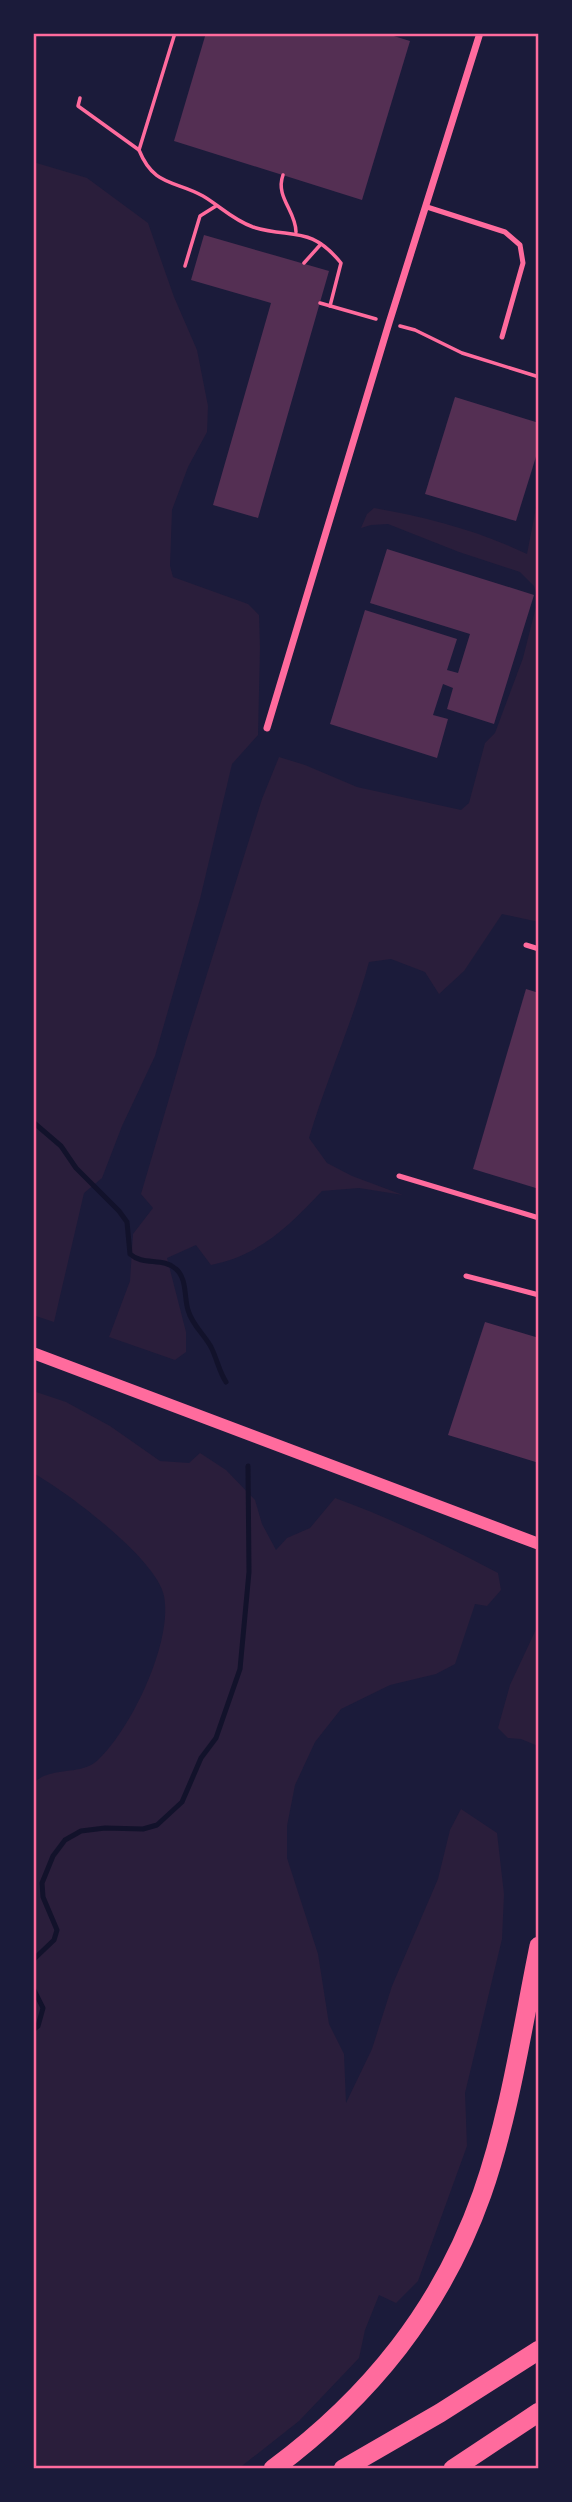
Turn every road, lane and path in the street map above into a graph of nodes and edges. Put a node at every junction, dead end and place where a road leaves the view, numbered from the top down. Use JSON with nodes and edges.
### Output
{"nodes":[{"id":1,"x":175,"y":33,"type":"edge"},
{"id":2,"x":480,"y":33,"type":"edge"},
{"id":3,"x":80,"y":98,"type":"dead end"},
{"id":4,"x":139,"y":150,"type":"junction"},
{"id":5,"x":283,"y":175,"type":"dead end"},
{"id":6,"x":216,"y":206,"type":"junction"},
{"id":7,"x":427,"y":207,"type":"junction"},
{"id":8,"x":296,"y":233,"type":"junction"},
{"id":9,"x":321,"y":244,"type":"junction"},
{"id":10,"x":304,"y":264,"type":"dead end"},
{"id":11,"x":185,"y":266,"type":"dead end"},
{"id":12,"x":320,"y":303,"type":"dead end"},
{"id":13,"x":330,"y":306,"type":"junction"},
{"id":14,"x":376,"y":319,"type":"dead end"},
{"id":15,"x":399,"y":326,"type":"dead end"},
{"id":16,"x":502,"y":337,"type":"dead end"},
{"id":17,"x":539,"y":377,"type":"edge"},
{"id":18,"x":267,"y":728,"type":"dead end"},
{"id":19,"x":526,"y":945,"type":"dead end"},
{"id":20,"x":539,"y":949,"type":"edge"},
{"id":21,"x":399,"y":1176,"type":"dead end"},
{"id":22,"x":539,"y":1219,"type":"edge"},
{"id":23,"x":466,"y":1276,"type":"dead end"},
{"id":24,"x":539,"y":1295,"type":"edge"},
{"id":25,"x":33,"y":1353,"type":"edge"},
{"id":26,"x":539,"y":1544,"type":"edge"},
{"id":27,"x":539,"y":1946,"type":"edge"},
{"id":28,"x":539,"y":2350,"type":"edge"},
{"id":29,"x":539,"y":2412,"type":"edge"},
{"id":30,"x":539,"y":2424,"type":"edge"},
{"id":31,"x":461,"y":2464,"type":"edge"},
{"id":32,"x":273,"y":2469,"type":"edge"},
{"id":33,"x":343,"y":2469,"type":"edge"}],
"edges":[{"from":1,"to":4,"type":"path"},
{"from":2,"to":7,"type":"street"},
{"from":3,"to":4,"type":"path"},
{"from":4,"to":6,"type":"path"},
{"from":5,"to":8,"type":"path"},
{"from":6,"to":8,"type":"path"},
{"from":6,"to":11,"type":"path"},
{"from":7,"to":16,"type":"lane"},
{"from":7,"to":18,"type":"street"},
{"from":8,"to":9,"type":"path"},
{"from":9,"to":10,"type":"path"},
{"from":9,"to":13,"type":"path"},
{"from":12,"to":13,"type":"path"},
{"from":13,"to":14,"type":"path"},
{"from":15,"to":17,"type":"path"},
{"from":19,"to":20,"type":"lane"},
{"from":21,"to":22,"type":"lane"},
{"from":23,"to":24,"type":"lane"},
{"from":25,"to":26,"type":"street"},
{"from":27,"to":32,"type":"highway"},
{"from":28,"to":33,"type":"highway"},
{"from":29,"to":31,"type":"highway"},
{"from":30,"to":31,"type":"highway"}]}
